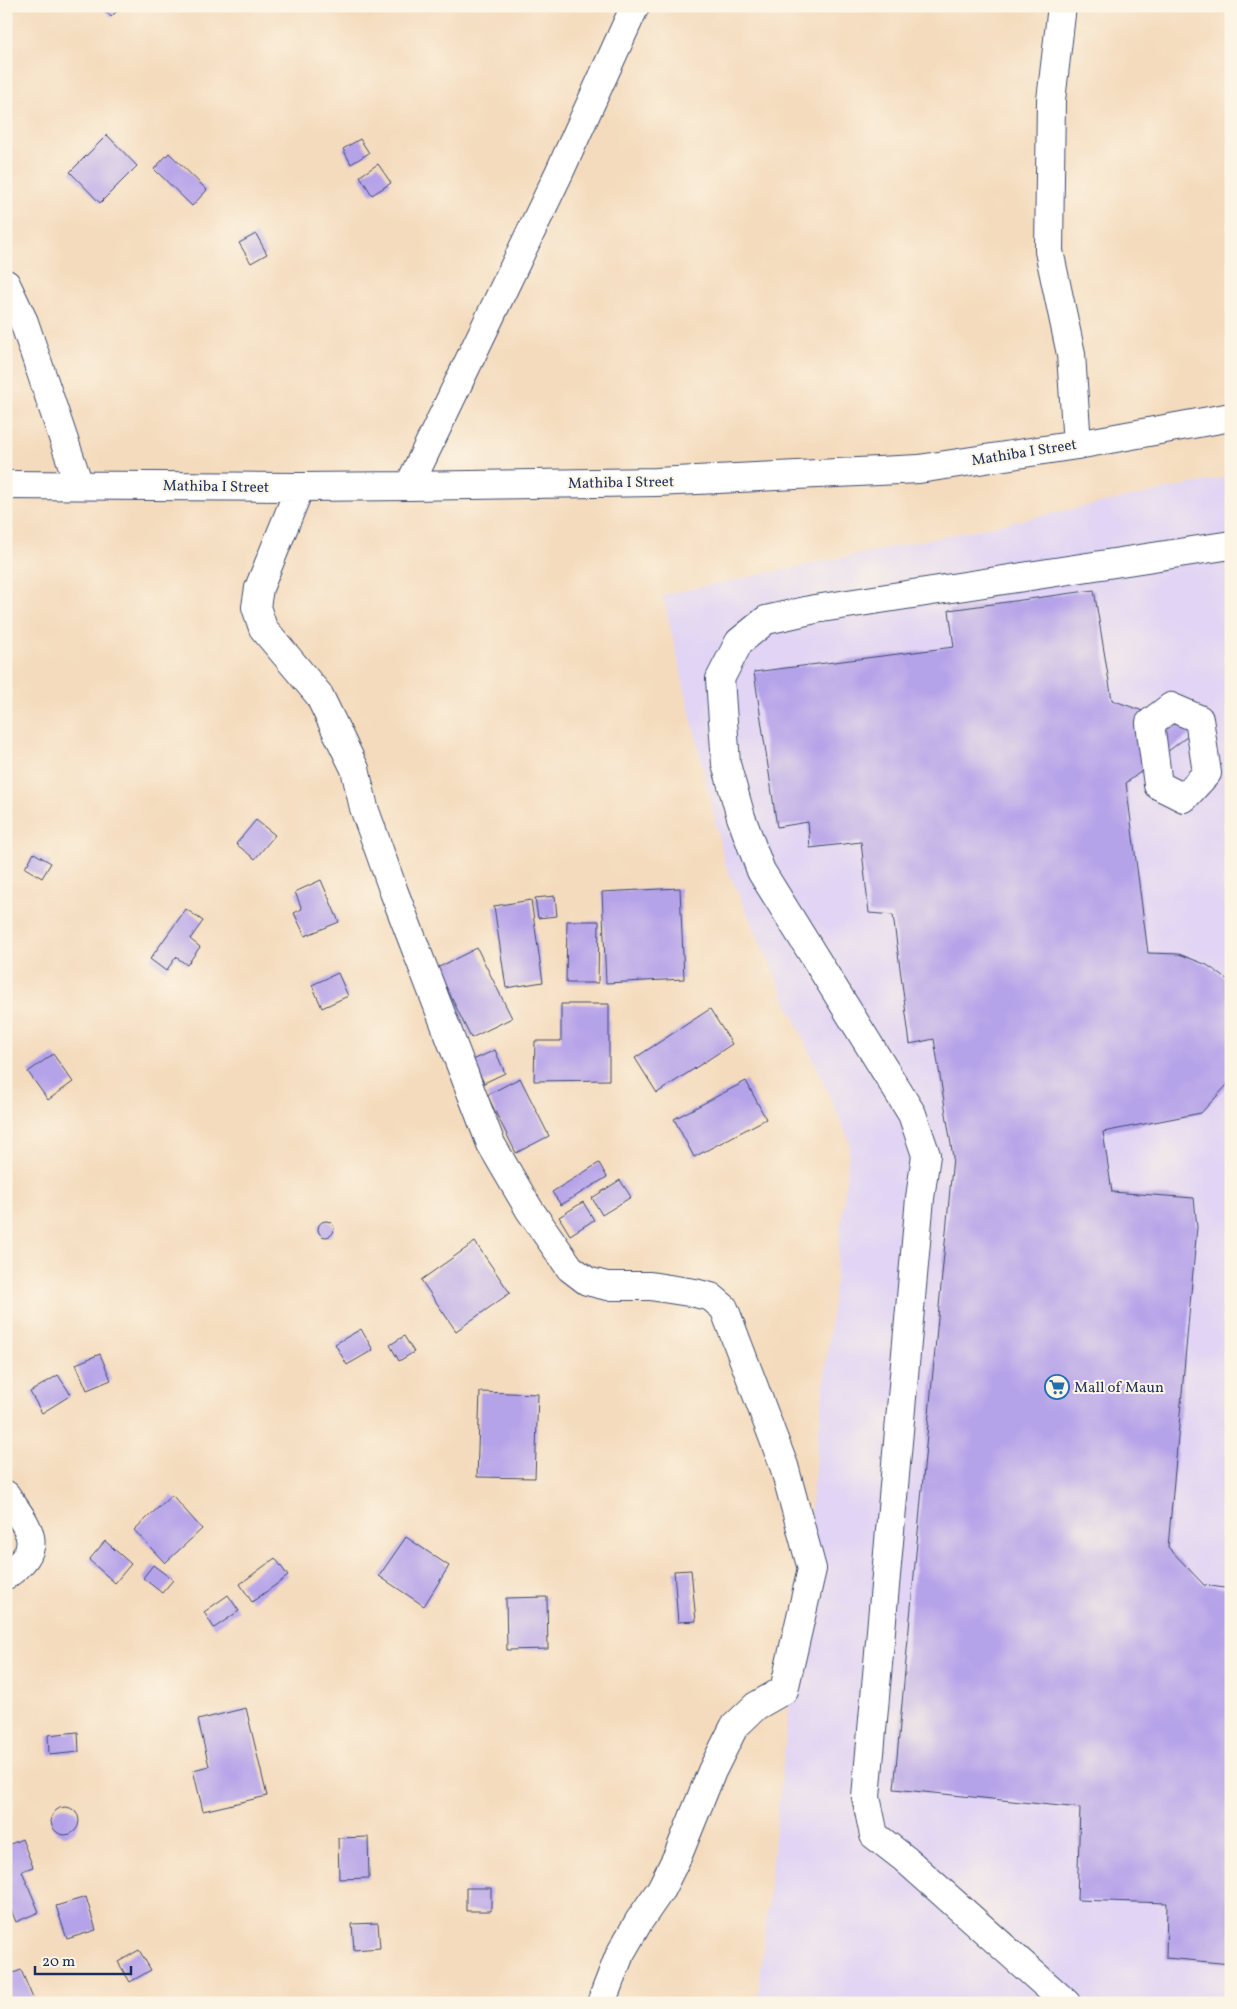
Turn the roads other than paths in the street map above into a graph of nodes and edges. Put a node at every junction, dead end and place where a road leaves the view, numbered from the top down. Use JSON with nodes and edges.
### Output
{"nodes":[{"id":1,"x":635,"y":6,"type":"edge"},
{"id":2,"x":1062,"y":6,"type":"edge"},
{"id":3,"x":6,"y":284,"type":"edge"},
{"id":4,"x":1231,"y":417,"type":"edge"},
{"id":5,"x":1077,"y":445,"type":"junction"},
{"id":6,"x":6,"y":485,"type":"edge"},
{"id":7,"x":80,"y":485,"type":"junction"},
{"id":8,"x":409,"y":486,"type":"junction"},
{"id":9,"x":300,"y":487,"type":"junction"},
{"id":10,"x":1231,"y":545,"type":"edge"},
{"id":11,"x":6,"y":1495,"type":"edge"},
{"id":12,"x":6,"y":1575,"type":"edge"},
{"id":13,"x":600,"y":2003,"type":"edge"},
{"id":14,"x":1066,"y":2003,"type":"edge"}],
"edges":[{"from":1,"to":8,"type":"street"},
{"from":2,"to":5,"type":"street"},
{"from":3,"to":7,"type":"street"},
{"from":4,"to":5,"type":"street","name":"Mathiba I Street"},
{"from":5,"to":8,"type":"street","name":"Mathiba I Street"},
{"from":6,"to":7,"type":"street","name":"Mathiba I Street"},
{"from":7,"to":9,"type":"street","name":"Mathiba I Street"},
{"from":8,"to":9,"type":"street","name":"Mathiba I Street"},
{"from":9,"to":13,"type":"street"},
{"from":10,"to":14,"type":"street"},
{"from":11,"to":12,"type":"street"}]}
